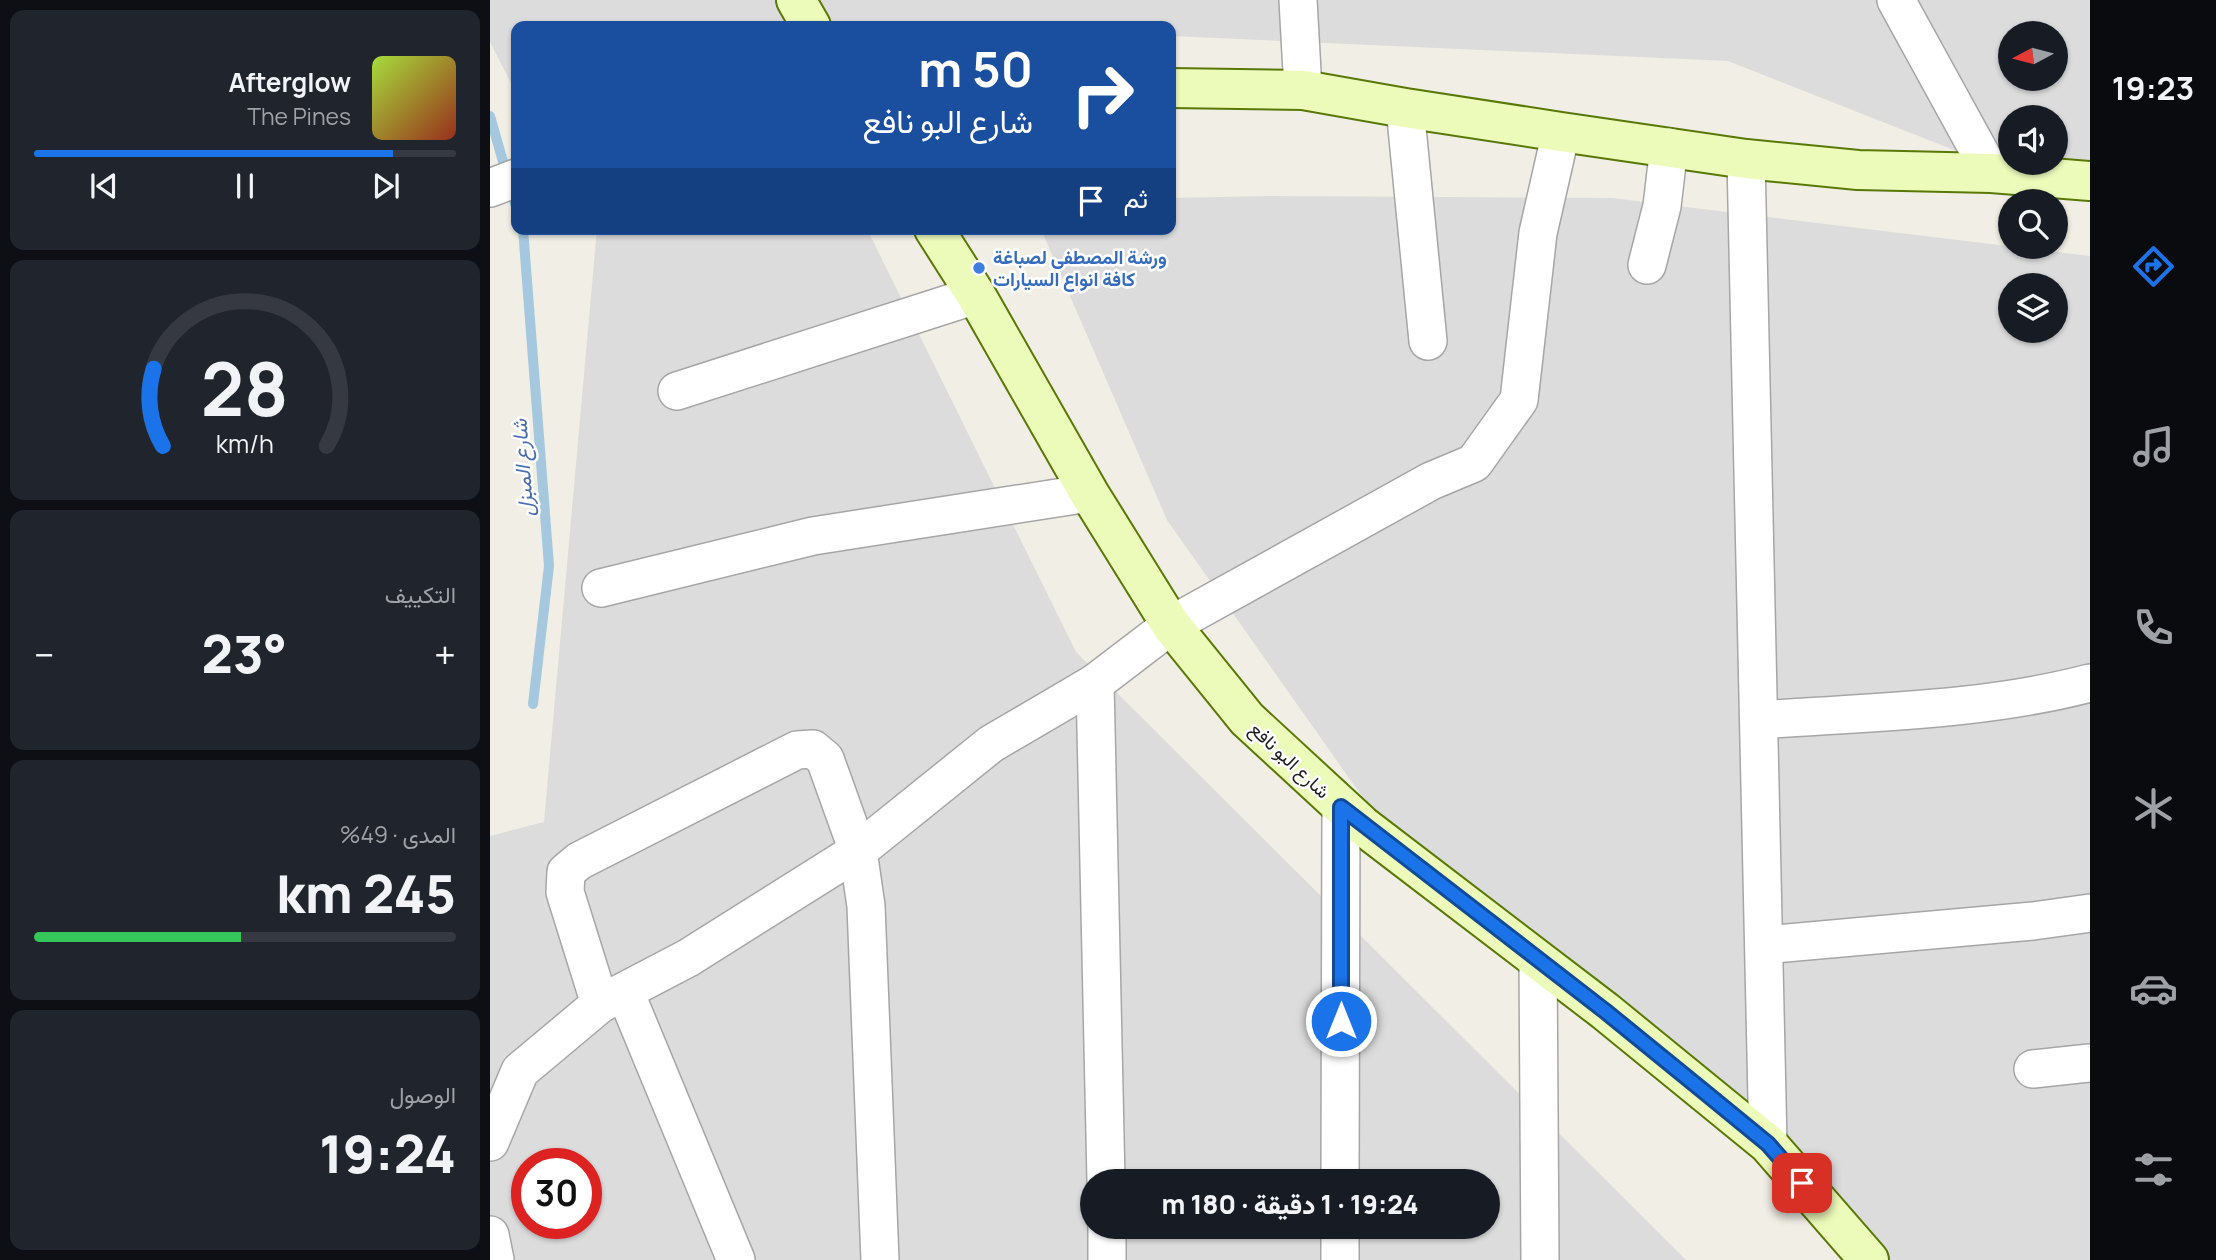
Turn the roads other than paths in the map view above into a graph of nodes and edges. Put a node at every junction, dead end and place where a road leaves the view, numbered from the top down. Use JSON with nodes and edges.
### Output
{"nodes":[{"id":1,"x":796,"y":0,"type":"edge"},
{"id":2,"x":1298,"y":0,"type":"edge"},
{"id":3,"x":1896,"y":0,"type":"edge"},
{"id":4,"x":808,"y":21,"type":"edge"},
{"id":5,"x":1176,"y":88,"type":"edge"},
{"id":6,"x":1303,"y":90,"type":"junction"},
{"id":7,"x":1405,"y":108,"type":"junction"},
{"id":8,"x":1561,"y":132,"type":"junction"},
{"id":9,"x":1669,"y":147,"type":"junction"},
{"id":10,"x":1746,"y":159,"type":"junction"},
{"id":11,"x":1991,"y":173,"type":"junction"},
{"id":12,"x":511,"y":180,"type":"edge"},
{"id":13,"x":2090,"y":181,"type":"edge"},
{"id":14,"x":490,"y":188,"type":"edge"},
{"id":15,"x":938,"y":235,"type":"edge"},
{"id":16,"x":1647,"y":265,"type":"dead end"},
{"id":17,"x":976,"y":295,"type":"junction"},
{"id":18,"x":1428,"y":341,"type":"dead end"},
{"id":19,"x":677,"y":391,"type":"dead end"},
{"id":20,"x":1089,"y":493,"type":"junction"},
{"id":21,"x":601,"y":588,"type":"dead end"},
{"id":22,"x":1171,"y":625,"type":"junction"},
{"id":23,"x":2090,"y":682,"type":"edge"},
{"id":24,"x":1095,"y":683,"type":"junction"},
{"id":25,"x":1759,"y":720,"type":"junction"},
{"id":26,"x":1341,"y":807,"type":"junction"},
{"id":27,"x":858,"y":852,"type":"junction"},
{"id":28,"x":2090,"y":913,"type":"edge"},
{"id":29,"x":1764,"y":945,"type":"junction"},
{"id":30,"x":1538,"y":960,"type":"junction"},
{"id":31,"x":613,"y":998,"type":"junction"},
{"id":32,"x":2090,"y":1063,"type":"edge"},
{"id":33,"x":2033,"y":1069,"type":"dead end"},
{"id":34,"x":490,"y":1142,"type":"edge"},
{"id":35,"x":1768,"y":1144,"type":"junction"},
{"id":36,"x":1106,"y":1169,"type":"edge"},
{"id":37,"x":1340,"y":1169,"type":"edge"},
{"id":38,"x":490,"y":1235,"type":"edge"},
{"id":39,"x":1107,"y":1239,"type":"edge"},
{"id":40,"x":1340,"y":1239,"type":"edge"},
{"id":41,"x":495,"y":1260,"type":"edge"},
{"id":42,"x":736,"y":1260,"type":"edge"},
{"id":43,"x":880,"y":1260,"type":"edge"},
{"id":44,"x":1107,"y":1260,"type":"edge"},
{"id":45,"x":1340,"y":1260,"type":"edge"},
{"id":46,"x":1540,"y":1260,"type":"edge"},
{"id":47,"x":1869,"y":1260,"type":"edge"}],
"edges":[{"from":1,"to":4,"type":"street"},
{"from":2,"to":6,"type":"street"},
{"from":3,"to":11,"type":"street"},
{"from":5,"to":6,"type":"street"},
{"from":6,"to":7,"type":"street"},
{"from":7,"to":8,"type":"street"},
{"from":7,"to":18,"type":"street"},
{"from":8,"to":9,"type":"street"},
{"from":8,"to":22,"type":"street"},
{"from":9,"to":10,"type":"street"},
{"from":9,"to":16,"type":"street"},
{"from":10,"to":11,"type":"street"},
{"from":10,"to":25,"type":"street"},
{"from":11,"to":13,"type":"street"},
{"from":12,"to":14,"type":"street"},
{"from":15,"to":17,"type":"street","name":"شارع البو نافع"},
{"from":17,"to":19,"type":"street"},
{"from":17,"to":20,"type":"street","name":"شارع البو نافع"},
{"from":20,"to":21,"type":"street"},
{"from":20,"to":22,"type":"street","name":"شارع البو نافع"},
{"from":22,"to":24,"type":"street"},
{"from":22,"to":26,"type":"street","name":"شارع البو نافع"},
{"from":23,"to":25,"type":"street"},
{"from":24,"to":27,"type":"street"},
{"from":24,"to":36,"type":"street"},
{"from":25,"to":29,"type":"street"},
{"from":26,"to":30,"type":"street","name":"شارع البو نافع"},
{"from":26,"to":37,"type":"street"},
{"from":27,"to":31,"type":"street"},
{"from":27,"to":31,"type":"street"},
{"from":27,"to":43,"type":"street"},
{"from":28,"to":29,"type":"street"},
{"from":29,"to":35,"type":"street"},
{"from":30,"to":35,"type":"street","name":"شارع البو نافع"},
{"from":30,"to":46,"type":"street"},
{"from":31,"to":34,"type":"street"},
{"from":31,"to":42,"type":"street"},
{"from":32,"to":33,"type":"street"},
{"from":35,"to":47,"type":"street","name":"شارع البو نافع"},
{"from":38,"to":41,"type":"street"},
{"from":39,"to":44,"type":"street"},
{"from":40,"to":45,"type":"street"}]}
